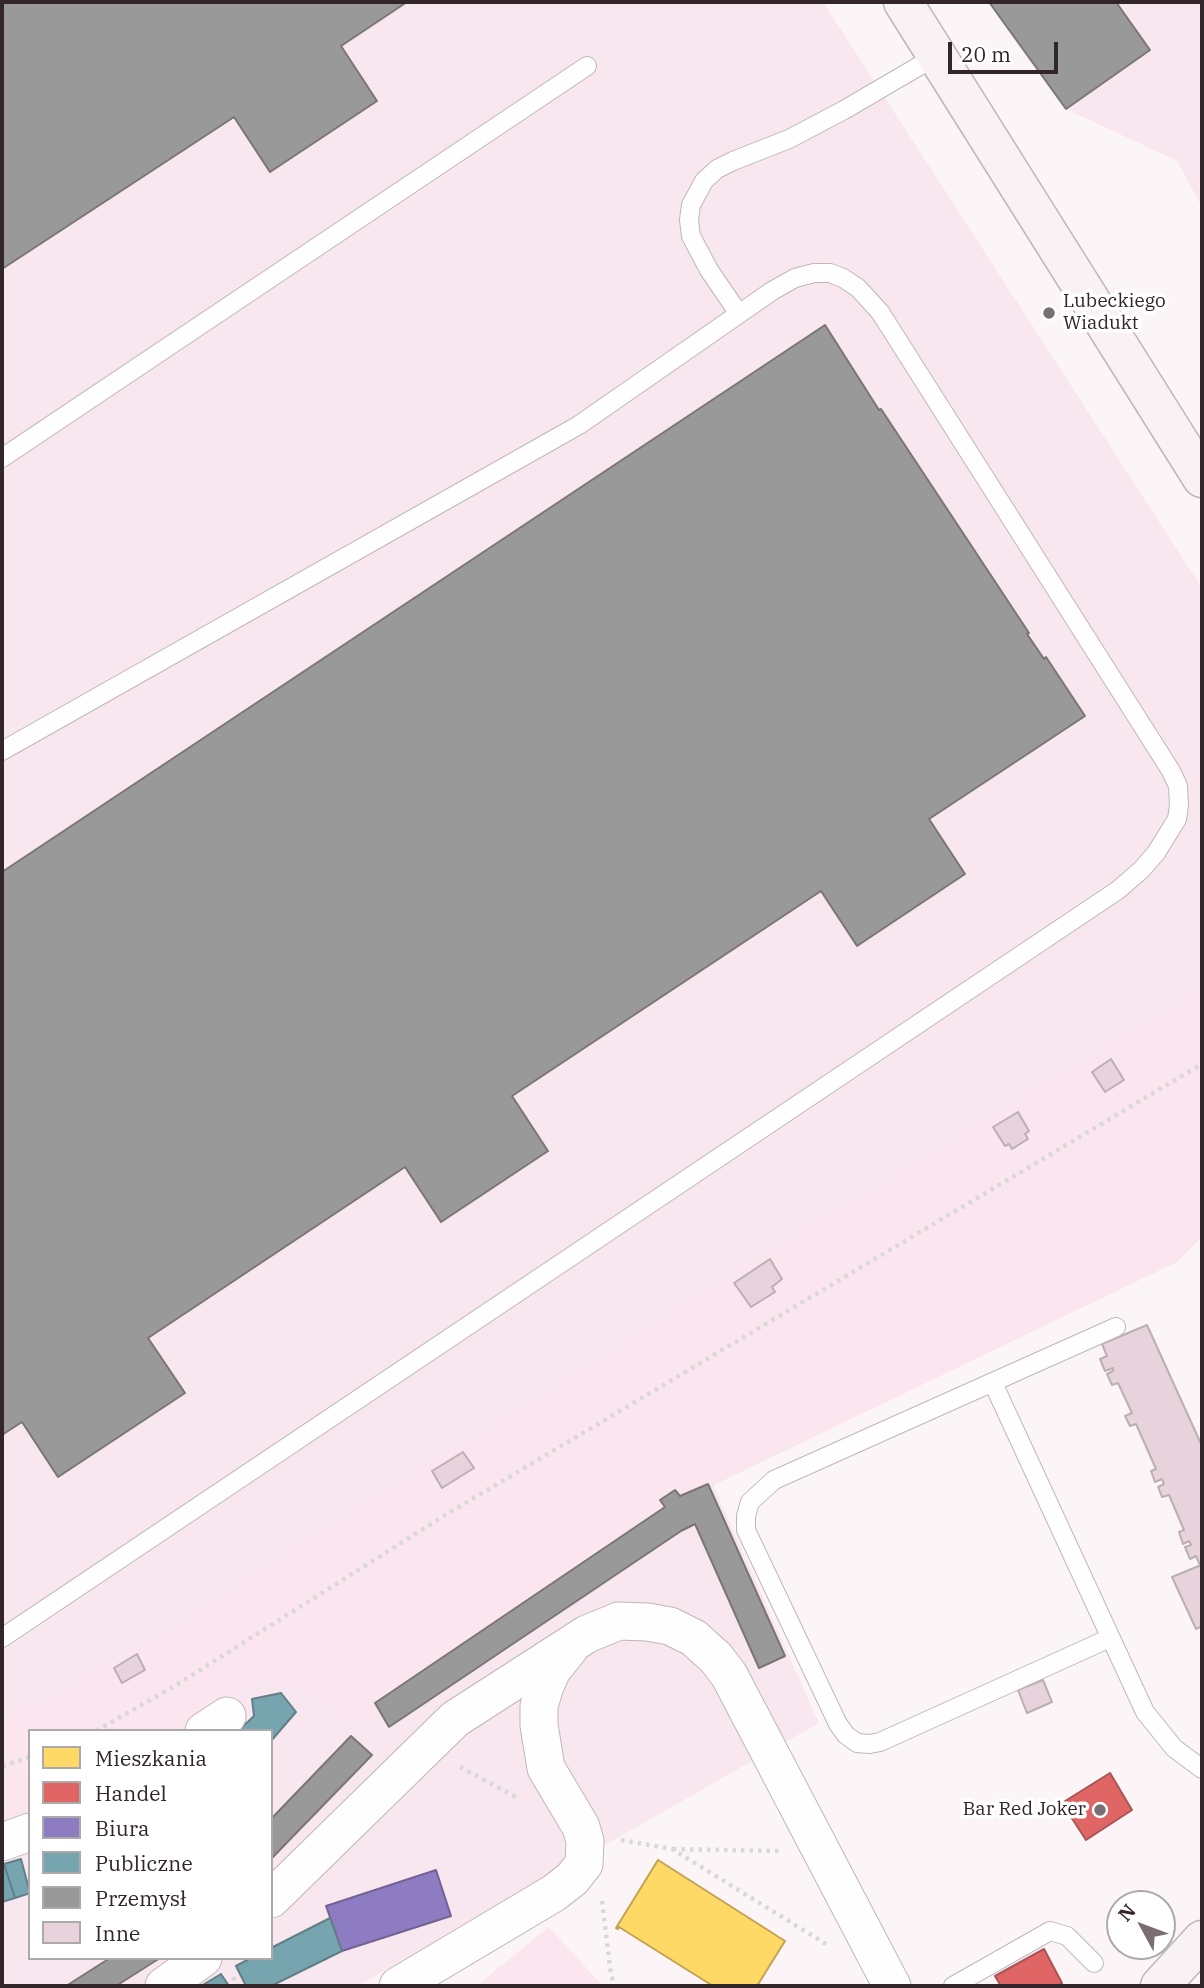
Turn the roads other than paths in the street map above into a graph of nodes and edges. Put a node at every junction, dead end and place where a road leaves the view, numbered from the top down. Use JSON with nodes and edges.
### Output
{"nodes":[{"id":1,"x":903,"y":2,"type":"edge"},
{"id":2,"x":937,"y":55,"type":"junction"},
{"id":3,"x":587,"y":65,"type":"dead end"},
{"id":4,"x":738,"y":314,"type":"junction"},
{"id":5,"x":2,"y":458,"type":"edge"},
{"id":6,"x":1202,"y":478,"type":"edge"},
{"id":7,"x":2,"y":751,"type":"edge"},
{"id":8,"x":1116,"y":1327,"type":"dead end"},
{"id":9,"x":993,"y":1383,"type":"junction"},
{"id":10,"x":2,"y":1638,"type":"edge"},
{"id":11,"x":1110,"y":1638,"type":"junction"},
{"id":12,"x":573,"y":1643,"type":"junction"},
{"id":13,"x":1202,"y":1769,"type":"edge"},
{"id":14,"x":28,"y":1833,"type":"edge"},
{"id":15,"x":2,"y":1842,"type":"edge"},
{"id":16,"x":273,"y":1897,"type":"edge"},
{"id":17,"x":1202,"y":1940,"type":"edge"},
{"id":18,"x":200,"y":1960,"type":"edge"},
{"id":19,"x":1094,"y":1963,"type":"dead end"},
{"id":20,"x":164,"y":1986,"type":"edge"},
{"id":21,"x":398,"y":1986,"type":"edge"},
{"id":22,"x":892,"y":1986,"type":"edge"},
{"id":23,"x":953,"y":1986,"type":"edge"},
{"id":24,"x":1160,"y":1986,"type":"edge"}],
"edges":[{"from":1,"to":2,"type":"street"},
{"from":2,"to":4,"type":"lane"},
{"from":2,"to":6,"type":"street"},
{"from":3,"to":5,"type":"lane"},
{"from":4,"to":7,"type":"lane"},
{"from":4,"to":10,"type":"lane"},
{"from":8,"to":9,"type":"lane"},
{"from":9,"to":11,"type":"lane"},
{"from":9,"to":11,"type":"lane"},
{"from":11,"to":13,"type":"lane"},
{"from":12,"to":16,"type":"street"},
{"from":12,"to":21,"type":"street"},
{"from":12,"to":22,"type":"street"},
{"from":14,"to":15,"type":"street"},
{"from":17,"to":24,"type":"street"},
{"from":18,"to":20,"type":"street"},
{"from":19,"to":23,"type":"lane"}]}
